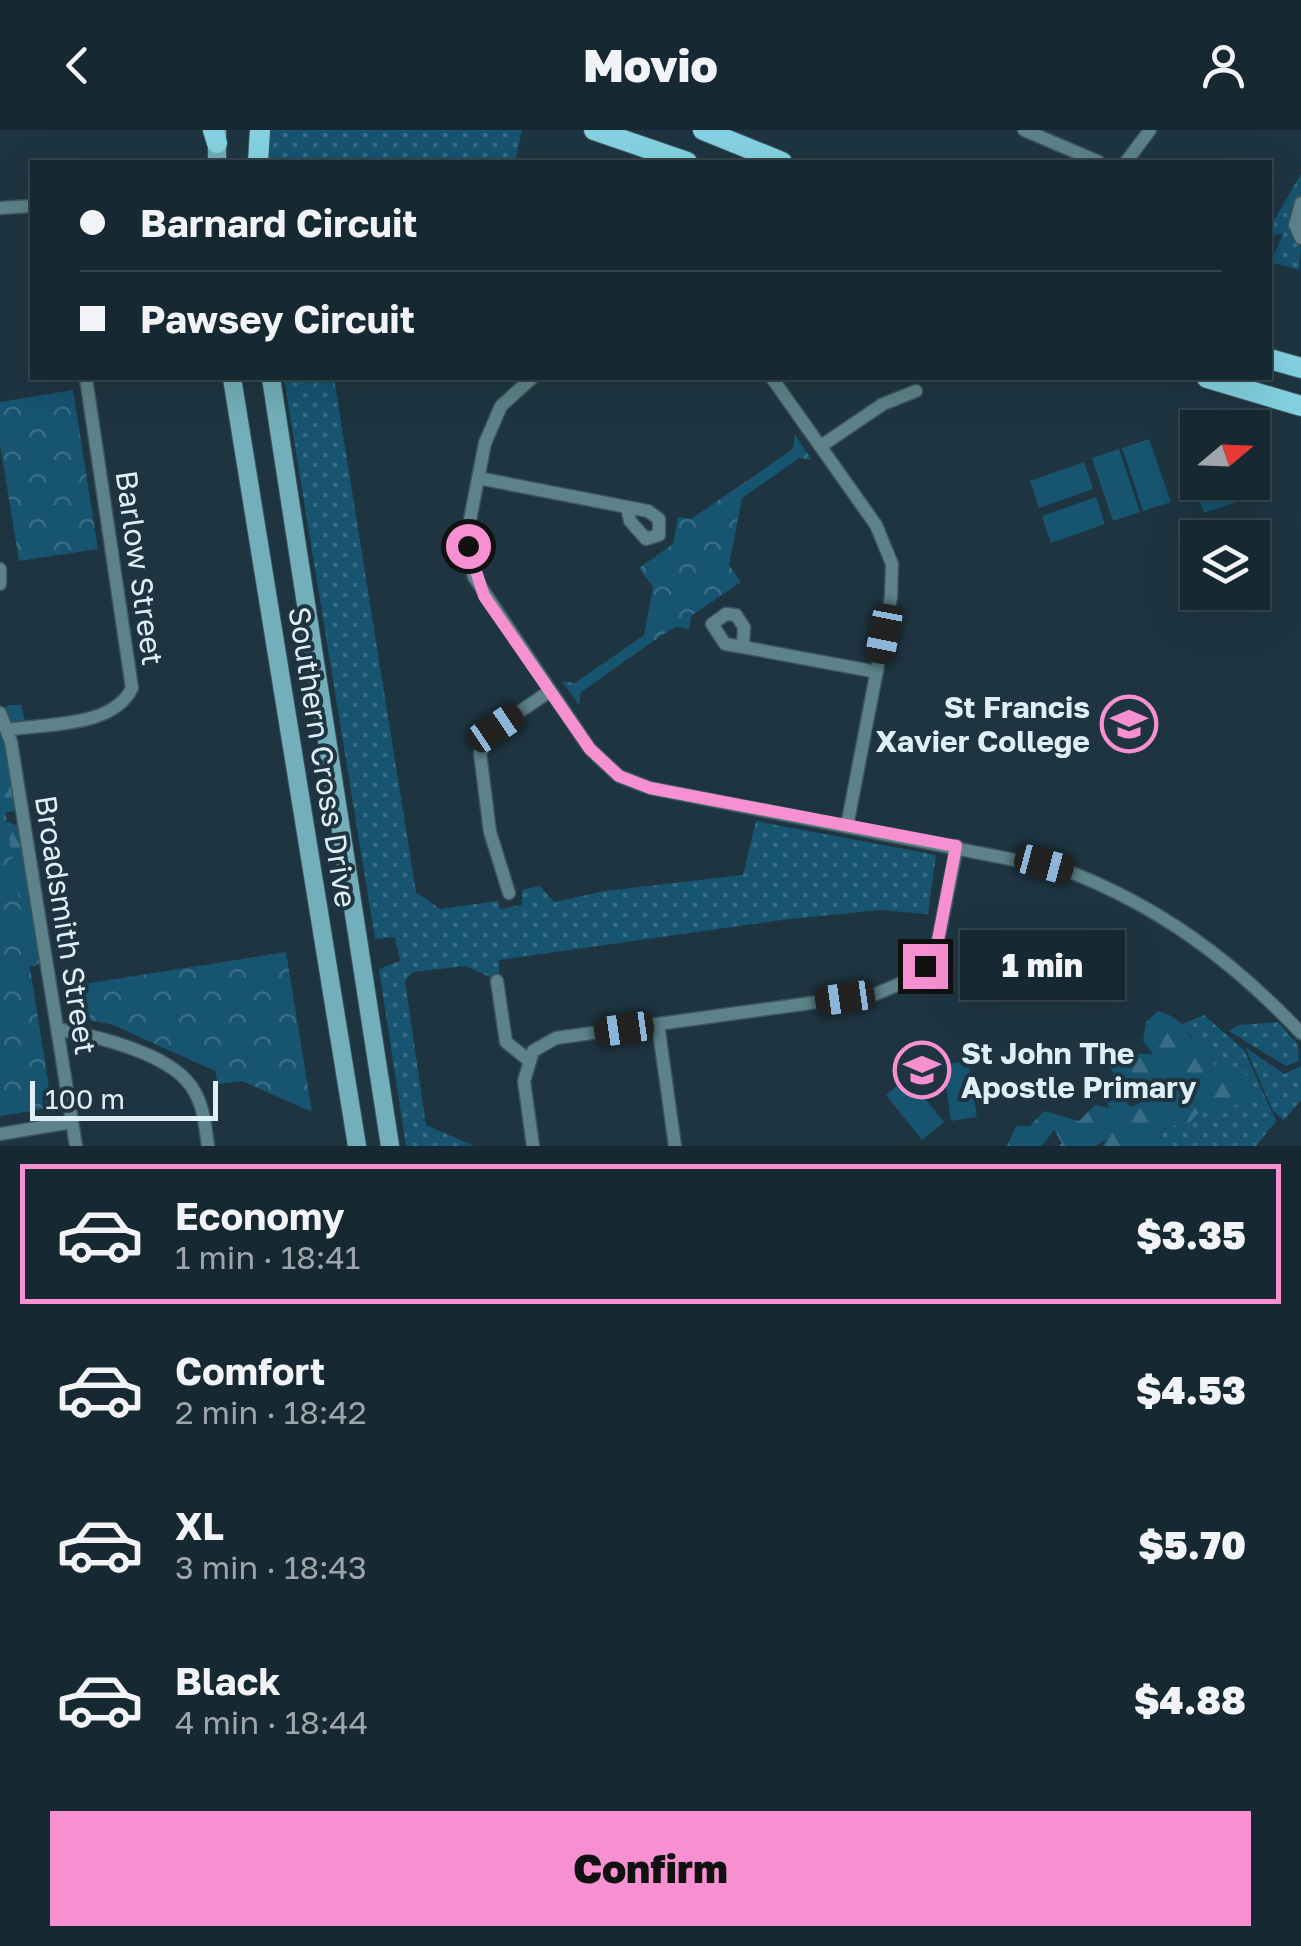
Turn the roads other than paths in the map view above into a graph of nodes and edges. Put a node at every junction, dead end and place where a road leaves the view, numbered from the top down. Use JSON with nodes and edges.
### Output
{"nodes":[{"id":1,"x":252,"y":130,"type":"edge"},
{"id":2,"x":260,"y":130,"type":"edge"},
{"id":3,"x":594,"y":130,"type":"edge"},
{"id":4,"x":703,"y":130,"type":"edge"},
{"id":5,"x":1024,"y":130,"type":"edge"},
{"id":6,"x":1150,"y":130,"type":"edge"},
{"id":7,"x":255,"y":160,"type":"edge"},
{"id":8,"x":255,"y":160,"type":"edge"},
{"id":9,"x":681,"y":160,"type":"edge"},
{"id":10,"x":777,"y":160,"type":"edge"},
{"id":11,"x":1094,"y":160,"type":"edge"},
{"id":12,"x":1128,"y":160,"type":"edge"},
{"id":13,"x":1301,"y":203,"type":"edge"},
{"id":14,"x":30,"y":206,"type":"edge"},
{"id":15,"x":0,"y":208,"type":"edge"},
{"id":16,"x":1301,"y":238,"type":"edge"},
{"id":17,"x":1272,"y":360,"type":"edge"},
{"id":18,"x":1301,"y":368,"type":"edge"},
{"id":19,"x":86,"y":380,"type":"edge"},
{"id":20,"x":232,"y":380,"type":"edge"},
{"id":21,"x":271,"y":380,"type":"edge"},
{"id":22,"x":530,"y":380,"type":"edge"},
{"id":23,"x":773,"y":380,"type":"edge"},
{"id":24,"x":1214,"y":380,"type":"edge"},
{"id":25,"x":916,"y":390,"type":"dead end"},
{"id":26,"x":1301,"y":406,"type":"edge"},
{"id":27,"x":821,"y":446,"type":"junction"},
{"id":28,"x":478,"y":478,"type":"junction"},
{"id":29,"x":626,"y":507,"type":"dead end"},
{"id":30,"x":0,"y":569,"type":"edge"},
{"id":31,"x":0,"y":584,"type":"edge"},
{"id":32,"x":743,"y":647,"type":"dead end"},
{"id":33,"x":877,"y":672,"type":"junction"},
{"id":34,"x":550,"y":691,"type":"junction"},
{"id":35,"x":0,"y":713,"type":"edge"},
{"id":36,"x":7,"y":730,"type":"junction"},
{"id":37,"x":848,"y":826,"type":"junction"},
{"id":38,"x":956,"y":846,"type":"junction"},
{"id":39,"x":509,"y":893,"type":"dead end"},
{"id":40,"x":498,"y":981,"type":"dead end"},
{"id":41,"x":658,"y":1024,"type":"junction"},
{"id":42,"x":58,"y":1029,"type":"junction"},
{"id":43,"x":1301,"y":1033,"type":"edge"},
{"id":44,"x":527,"y":1059,"type":"junction"},
{"id":45,"x":72,"y":1122,"type":"junction"},
{"id":46,"x":0,"y":1134,"type":"edge"},
{"id":47,"x":76,"y":1146,"type":"edge"},
{"id":48,"x":208,"y":1146,"type":"edge"},
{"id":49,"x":357,"y":1146,"type":"edge"},
{"id":50,"x":390,"y":1146,"type":"edge"},
{"id":51,"x":533,"y":1146,"type":"edge"},
{"id":52,"x":675,"y":1146,"type":"edge"}],
"edges":[{"from":1,"to":7,"type":"main road"},
{"from":2,"to":8,"type":"main road"},
{"from":3,"to":9,"type":"main road"},
{"from":4,"to":10,"type":"main road"},
{"from":5,"to":11,"type":"street"},
{"from":6,"to":12,"type":"street"},
{"from":13,"to":16,"type":"street"},
{"from":14,"to":15,"type":"street"},
{"from":17,"to":18,"type":"main road"},
{"from":19,"to":36,"type":"street","name":"Barlow Street"},
{"from":20,"to":49,"type":"main road","name":"Southern Cross Drive"},
{"from":21,"to":50,"type":"main road","name":"Southern Cross Drive"},
{"from":22,"to":28,"type":"street"},
{"from":23,"to":27,"type":"street"},
{"from":24,"to":26,"type":"main road"},
{"from":25,"to":27,"type":"street"},
{"from":27,"to":33,"type":"street"},
{"from":28,"to":29,"type":"street"},
{"from":28,"to":34,"type":"street"},
{"from":30,"to":31,"type":"street"},
{"from":32,"to":33,"type":"street"},
{"from":33,"to":37,"type":"street"},
{"from":34,"to":37,"type":"street"},
{"from":34,"to":39,"type":"street"},
{"from":35,"to":36,"type":"street","name":"Broadsmith Street"},
{"from":36,"to":42,"type":"street","name":"Broadsmith Street"},
{"from":37,"to":38,"type":"street"},
{"from":38,"to":41,"type":"street"},
{"from":38,"to":43,"type":"street"},
{"from":40,"to":44,"type":"street"},
{"from":41,"to":44,"type":"street"},
{"from":41,"to":52,"type":"street"},
{"from":42,"to":45,"type":"street","name":"Broadsmith Street"},
{"from":42,"to":48,"type":"street"},
{"from":44,"to":51,"type":"street"},
{"from":45,"to":46,"type":"street"},
{"from":45,"to":47,"type":"street","name":"Broadsmith Street"}]}
